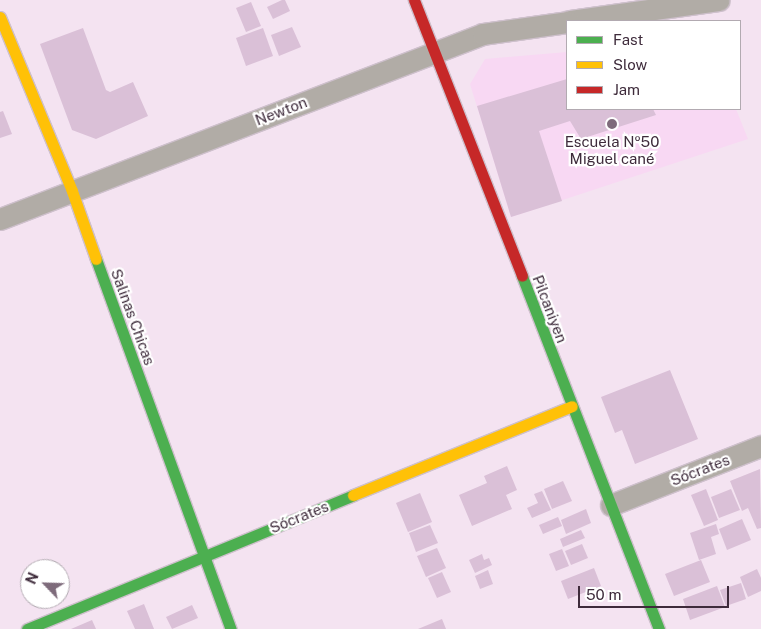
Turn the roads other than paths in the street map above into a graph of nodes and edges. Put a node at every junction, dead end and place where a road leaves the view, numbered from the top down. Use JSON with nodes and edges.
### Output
{"nodes":[{"id":1,"x":414,"y":0,"type":"edge"},
{"id":2,"x":719,"y":0,"type":"edge"},
{"id":3,"x":0,"y":17,"type":"edge"},
{"id":4,"x":575,"y":20,"type":"edge"},
{"id":5,"x":566,"y":21,"type":"edge"},
{"id":6,"x":434,"y":52,"type":"junction"},
{"id":7,"x":72,"y":191,"type":"junction"},
{"id":8,"x":0,"y":219,"type":"edge"},
{"id":9,"x":572,"y":406,"type":"junction"},
{"id":10,"x":761,"y":446,"type":"edge"},
{"id":11,"x":611,"y":505,"type":"junction"},
{"id":12,"x":202,"y":556,"type":"junction"},
{"id":13,"x":27,"y":629,"type":"edge"},
{"id":14,"x":231,"y":629,"type":"edge"},
{"id":15,"x":659,"y":629,"type":"edge"}],
"edges":[{"from":1,"to":6,"type":"street","name":"Pilcaniyen"},
{"from":2,"to":4,"type":"street","name":"Newton"},
{"from":3,"to":7,"type":"street","name":"Salinas Chicas"},
{"from":5,"to":6,"type":"street","name":"Newton"},
{"from":6,"to":7,"type":"street","name":"Newton"},
{"from":6,"to":9,"type":"street","name":"Pilcaniyen"},
{"from":7,"to":8,"type":"street","name":"Newton"},
{"from":7,"to":12,"type":"street","name":"Salinas Chicas"},
{"from":9,"to":11,"type":"street","name":"Pilcaniyen"},
{"from":9,"to":12,"type":"street","name":"Sócrates"},
{"from":10,"to":11,"type":"street","name":"Sócrates"},
{"from":11,"to":15,"type":"street","name":"Pilcaniyen"},
{"from":12,"to":13,"type":"street","name":"Sócrates"},
{"from":12,"to":14,"type":"street","name":"Salinas Chicas"}]}
